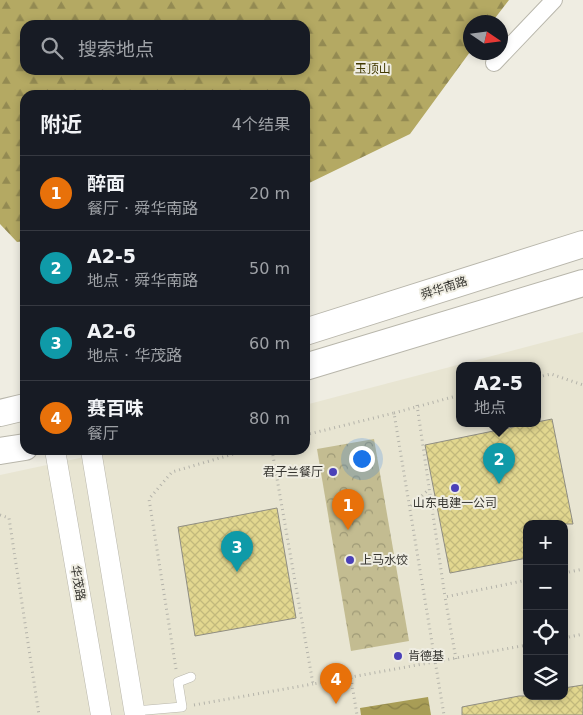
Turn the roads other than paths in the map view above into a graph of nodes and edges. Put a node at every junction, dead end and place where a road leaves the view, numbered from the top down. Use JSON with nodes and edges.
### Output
{"nodes":[{"id":1,"x":554,"y":0,"type":"edge"},
{"id":2,"x":494,"y":63,"type":"dead end"},
{"id":3,"x":583,"y":244,"type":"edge"},
{"id":4,"x":583,"y":283,"type":"edge"},
{"id":5,"x":310,"y":330,"type":"edge"},
{"id":6,"x":310,"y":365,"type":"edge"},
{"id":7,"x":20,"y":408,"type":"edge"},
{"id":8,"x":0,"y":413,"type":"edge"},
{"id":9,"x":20,"y":447,"type":"edge"},
{"id":10,"x":0,"y":452,"type":"edge"},
{"id":11,"x":56,"y":455,"type":"edge"},
{"id":12,"x":92,"y":455,"type":"edge"},
{"id":13,"x":191,"y":677,"type":"dead end"},
{"id":14,"x":135,"y":713,"type":"edge"},
{"id":15,"x":98,"y":715,"type":"edge"}],
"edges":[{"from":1,"to":2,"type":"street"},
{"from":3,"to":5,"type":"main road","name":"舜华南路"},
{"from":4,"to":6,"type":"main road"},
{"from":7,"to":8,"type":"main road"},
{"from":9,"to":10,"type":"main road"},
{"from":11,"to":15,"type":"street","name":"华茂路"},
{"from":12,"to":14,"type":"street"},
{"from":13,"to":14,"type":"lane"}]}
